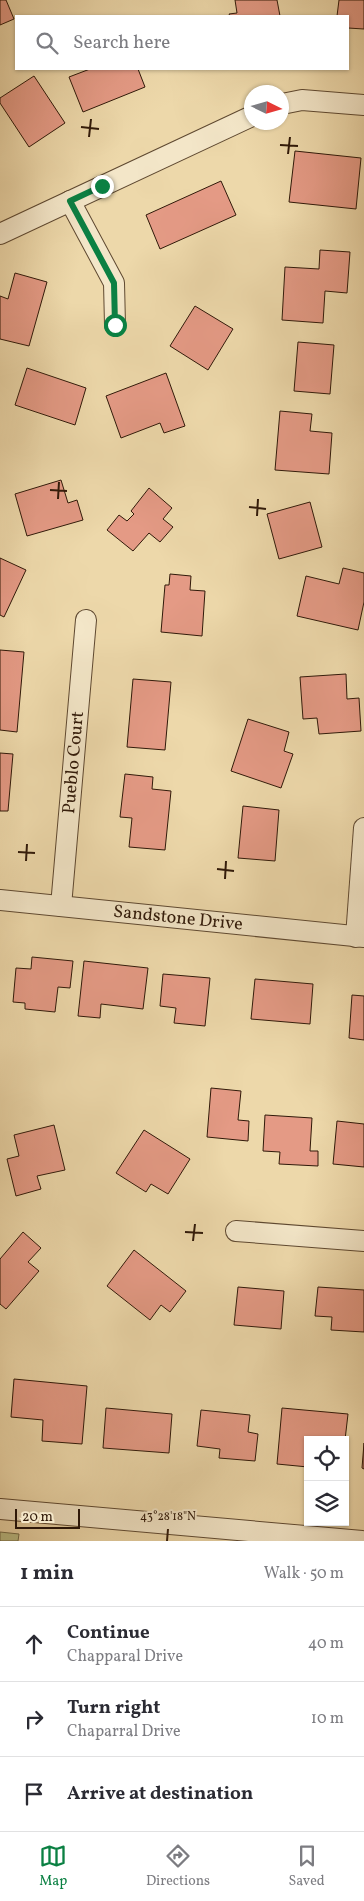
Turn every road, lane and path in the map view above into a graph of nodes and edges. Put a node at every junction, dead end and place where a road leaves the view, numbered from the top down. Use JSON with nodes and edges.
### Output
{"nodes":[{"id":1,"x":289,"y":103,"type":"edge"},
{"id":2,"x":364,"y":105,"type":"edge"},
{"id":3,"x":244,"y":120,"type":"edge"},
{"id":4,"x":70,"y":201,"type":"junction"},
{"id":5,"x":0,"y":234,"type":"edge"},
{"id":6,"x":115,"y":325,"type":"dead end"},
{"id":7,"x":86,"y":620,"type":"dead end"},
{"id":8,"x":364,"y":828,"type":"edge"},
{"id":9,"x":0,"y":900,"type":"edge"},
{"id":10,"x":61,"y":906,"type":"junction"},
{"id":11,"x":360,"y":937,"type":"edge"},
{"id":12,"x":236,"y":1231,"type":"dead end"},
{"id":13,"x":364,"y":1241,"type":"edge"},
{"id":14,"x":0,"y":1509,"type":"edge"},
{"id":15,"x":162,"y":1533,"type":"edge"},
{"id":16,"x":362,"y":1541,"type":"edge"}],
"edges":[{"from":1,"to":2,"type":"street"},
{"from":3,"to":4,"type":"street"},
{"from":4,"to":5,"type":"street"},
{"from":4,"to":6,"type":"street"},
{"from":7,"to":10,"type":"street","name":"Pueblo Court"},
{"from":8,"to":11,"type":"street","name":"Sandstone Drive"},
{"from":9,"to":10,"type":"street","name":"Sandstone Drive"},
{"from":10,"to":11,"type":"street","name":"Sandstone Drive"},
{"from":12,"to":13,"type":"street"},
{"from":14,"to":15,"type":"street"},
{"from":15,"to":16,"type":"street"}]}
